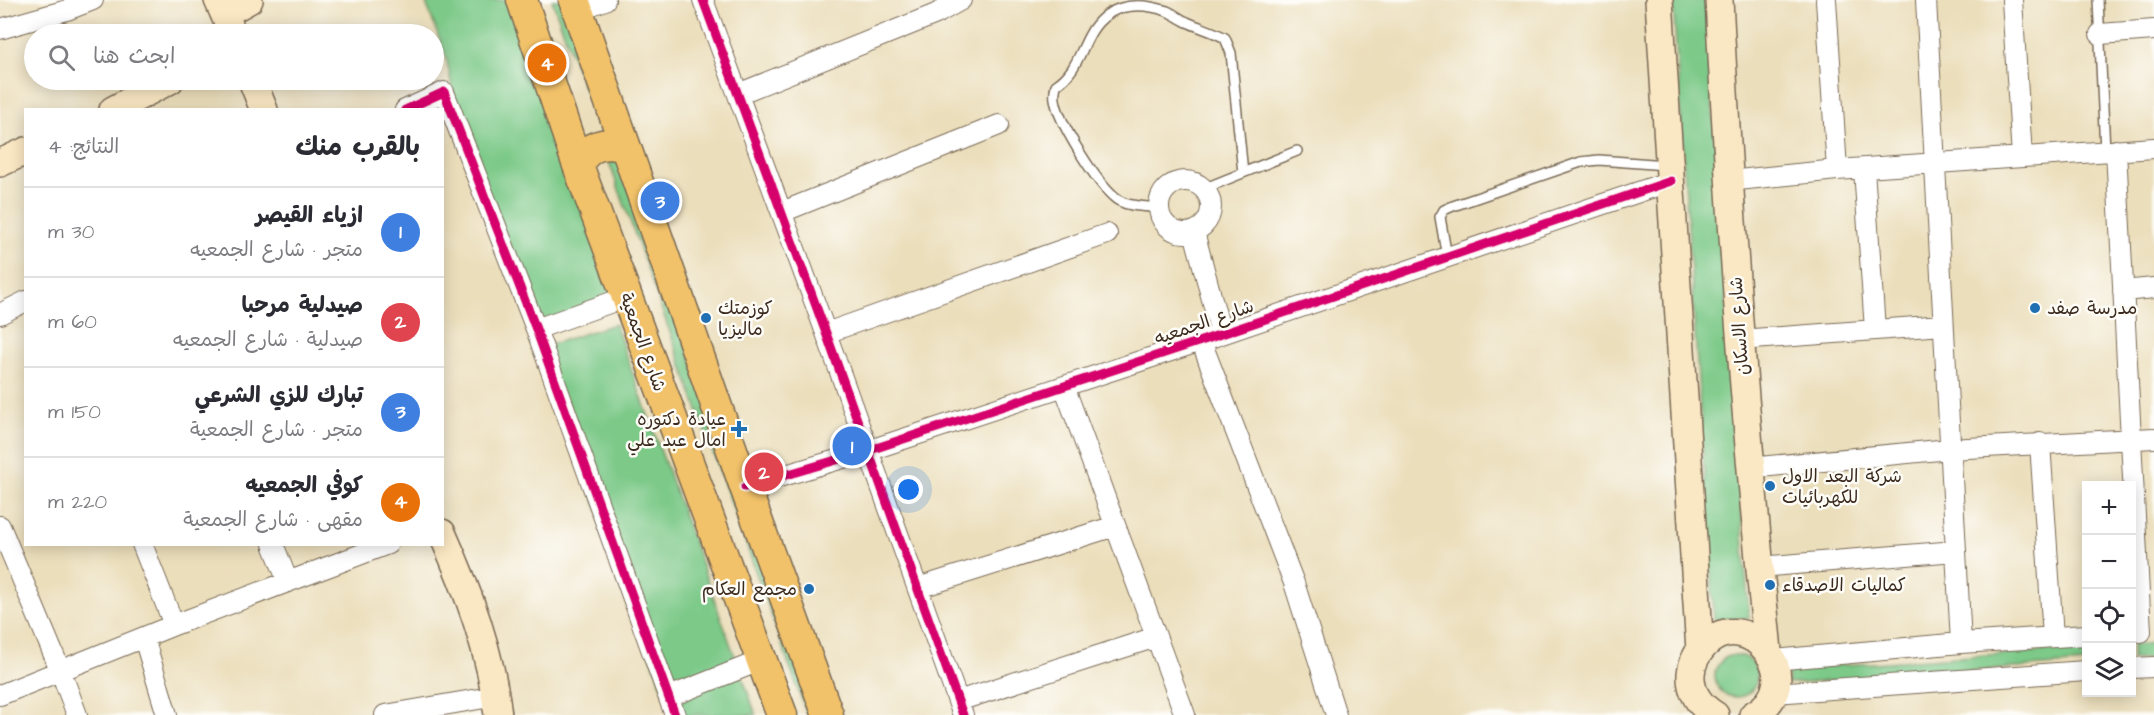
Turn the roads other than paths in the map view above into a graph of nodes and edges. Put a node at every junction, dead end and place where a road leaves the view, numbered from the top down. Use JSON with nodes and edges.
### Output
{"nodes":[{"id":1,"x":93,"y":0,"type":"edge"},
{"id":2,"x":249,"y":0,"type":"edge"},
{"id":3,"x":522,"y":0,"type":"edge"},
{"id":4,"x":605,"y":0,"type":"edge"},
{"id":5,"x":703,"y":0,"type":"edge"},
{"id":6,"x":961,"y":0,"type":"edge"},
{"id":7,"x":1659,"y":0,"type":"edge"},
{"id":8,"x":1719,"y":0,"type":"edge"},
{"id":9,"x":1826,"y":0,"type":"edge"},
{"id":10,"x":1926,"y":0,"type":"edge"},
{"id":11,"x":2012,"y":0,"type":"edge"},
{"id":12,"x":2098,"y":0,"type":"edge"},
{"id":13,"x":1116,"y":4,"type":"edge"},
{"id":14,"x":576,"y":5,"type":"edge"},
{"id":15,"x":225,"y":16,"type":"edge"},
{"id":16,"x":0,"y":29,"type":"edge"},
{"id":17,"x":2154,"y":30,"type":"edge"},
{"id":18,"x":2100,"y":34,"type":"junction"},
{"id":19,"x":151,"y":90,"type":"edge"},
{"id":20,"x":256,"y":90,"type":"edge"},
{"id":21,"x":605,"y":91,"type":"junction"},
{"id":22,"x":738,"y":94,"type":"junction"},
{"id":23,"x":557,"y":103,"type":"junction"},
{"id":24,"x":117,"y":108,"type":"edge"},
{"id":25,"x":263,"y":108,"type":"edge"},
{"id":26,"x":410,"y":108,"type":"edge"},
{"id":27,"x":999,"y":125,"type":"dead end"},
{"id":28,"x":625,"y":147,"type":"junction"},
{"id":29,"x":2154,"y":148,"type":"edge"},
{"id":30,"x":1297,"y":151,"type":"dead end"},
{"id":31,"x":2110,"y":151,"type":"junction"},
{"id":32,"x":24,"y":152,"type":"edge"},
{"id":33,"x":2022,"y":157,"type":"junction"},
{"id":34,"x":0,"y":163,"type":"edge"},
{"id":35,"x":1935,"y":163,"type":"junction"},
{"id":36,"x":578,"y":165,"type":"junction"},
{"id":37,"x":1864,"y":168,"type":"junction"},
{"id":38,"x":1837,"y":170,"type":"junction"},
{"id":39,"x":1243,"y":173,"type":"junction"},
{"id":40,"x":1671,"y":174,"type":"junction"},
{"id":41,"x":1728,"y":181,"type":"junction"},
{"id":42,"x":1203,"y":189,"type":"junction"},
{"id":43,"x":1159,"y":208,"type":"junction"},
{"id":44,"x":782,"y":213,"type":"junction"},
{"id":45,"x":1194,"y":232,"type":"junction"},
{"id":46,"x":1107,"y":234,"type":"dead end"},
{"id":47,"x":1447,"y":257,"type":"junction"},
{"id":48,"x":2154,"y":288,"type":"edge"},
{"id":49,"x":2123,"y":291,"type":"junction"},
{"id":50,"x":626,"y":297,"type":"junction"},
{"id":51,"x":24,"y":302,"type":"edge"},
{"id":52,"x":0,"y":314,"type":"edge"},
{"id":53,"x":1943,"y":325,"type":"junction"},
{"id":54,"x":536,"y":329,"type":"junction"},
{"id":55,"x":1875,"y":330,"type":"junction"},
{"id":56,"x":826,"y":333,"type":"junction"},
{"id":57,"x":1221,"y":333,"type":"junction"},
{"id":58,"x":1740,"y":340,"type":"junction"},
{"id":59,"x":1201,"y":341,"type":"junction"},
{"id":60,"x":1064,"y":386,"type":"junction"},
{"id":61,"x":2154,"y":438,"type":"edge"},
{"id":62,"x":2131,"y":439,"type":"junction"},
{"id":63,"x":2040,"y":443,"type":"junction"},
{"id":64,"x":1950,"y":449,"type":"junction"},
{"id":65,"x":867,"y":451,"type":"junction"},
{"id":66,"x":1749,"y":468,"type":"junction"},
{"id":67,"x":745,"y":487,"type":"junction"},
{"id":68,"x":0,"y":526,"type":"edge"},
{"id":69,"x":1115,"y":526,"type":"junction"},
{"id":70,"x":444,"y":538,"type":"edge"},
{"id":71,"x":143,"y":546,"type":"edge"},
{"id":72,"x":274,"y":546,"type":"edge"},
{"id":73,"x":383,"y":546,"type":"edge"},
{"id":74,"x":1956,"y":551,"type":"junction"},
{"id":75,"x":1759,"y":567,"type":"junction"},
{"id":76,"x":288,"y":582,"type":"junction"},
{"id":77,"x":918,"y":588,"type":"junction"},
{"id":78,"x":174,"y":625,"type":"junction"},
{"id":79,"x":2142,"y":632,"type":"edge"},
{"id":80,"x":2082,"y":635,"type":"edge"},
{"id":81,"x":1156,"y":637,"type":"junction"},
{"id":82,"x":2053,"y":637,"type":"junction"},
{"id":83,"x":144,"y":638,"type":"junction"},
{"id":84,"x":1960,"y":643,"type":"junction"},
{"id":85,"x":1700,"y":651,"type":"junction"},
{"id":86,"x":1771,"y":655,"type":"junction"},
{"id":87,"x":762,"y":660,"type":"junction"},
{"id":88,"x":2154,"y":667,"type":"edge"},
{"id":89,"x":2136,"y":668,"type":"edge"},
{"id":90,"x":61,"y":672,"type":"junction"},
{"id":91,"x":2082,"y":672,"type":"edge"},
{"id":92,"x":0,"y":695,"type":"edge"},
{"id":93,"x":497,"y":706,"type":"edge"},
{"id":94,"x":672,"y":706,"type":"edge"},
{"id":95,"x":960,"y":708,"type":"edge"},
{"id":96,"x":1762,"y":709,"type":"edge"},
{"id":97,"x":77,"y":715,"type":"edge"},
{"id":98,"x":167,"y":715,"type":"edge"},
{"id":99,"x":385,"y":715,"type":"edge"},
{"id":100,"x":782,"y":715,"type":"edge"},
{"id":101,"x":828,"y":715,"type":"edge"},
{"id":102,"x":1185,"y":715,"type":"edge"},
{"id":103,"x":1336,"y":715,"type":"edge"},
{"id":104,"x":1715,"y":715,"type":"edge"}],
"edges":[{"from":1,"to":16,"type":"street"},
{"from":2,"to":15,"type":"main road"},
{"from":3,"to":23,"type":"main road","name":"شارع الجمعية"},
{"from":4,"to":14,"type":"street"},
{"from":5,"to":22,"type":"street"},
{"from":6,"to":22,"type":"street"},
{"from":7,"to":40,"type":"main road"},
{"from":8,"to":41,"type":"main road","name":"شارع الاسكان"},
{"from":9,"to":38,"type":"street"},
{"from":10,"to":35,"type":"street"},
{"from":11,"to":33,"type":"street"},
{"from":12,"to":18,"type":"lane"},
{"from":13,"to":39,"type":"lane"},
{"from":13,"to":43,"type":"lane"},
{"from":14,"to":21,"type":"main road"},
{"from":17,"to":18,"type":"street"},
{"from":18,"to":31,"type":"lane"},
{"from":19,"to":24,"type":"main road"},
{"from":20,"to":25,"type":"main road"},
{"from":21,"to":23,"type":"main road"},
{"from":21,"to":28,"type":"main road"},
{"from":22,"to":44,"type":"street"},
{"from":23,"to":36,"type":"main road","name":"شارع الجمعية"},
{"from":26,"to":54,"type":"street"},
{"from":27,"to":44,"type":"street"},
{"from":28,"to":36,"type":"main road"},
{"from":28,"to":67,"type":"main road"},
{"from":29,"to":31,"type":"street"},
{"from":30,"to":39,"type":"lane"},
{"from":31,"to":33,"type":"street"},
{"from":31,"to":49,"type":"street"},
{"from":32,"to":34,"type":"main road"},
{"from":33,"to":35,"type":"street"},
{"from":35,"to":37,"type":"street"},
{"from":35,"to":53,"type":"street"},
{"from":36,"to":50,"type":"main road","name":"شارع الجمعية"},
{"from":37,"to":38,"type":"street"},
{"from":37,"to":55,"type":"street"},
{"from":38,"to":41,"type":"street"},
{"from":39,"to":42,"type":"lane"},
{"from":40,"to":47,"type":"street","name":"شارع الجمعيه"},
{"from":40,"to":47,"type":"lane"},
{"from":40,"to":85,"type":"main road"},
{"from":41,"to":58,"type":"main road","name":"شارع الاسكان"},
{"from":42,"to":43,"type":"street"},
{"from":42,"to":45,"type":"street"},
{"from":43,"to":45,"type":"street"},
{"from":44,"to":56,"type":"street"},
{"from":45,"to":57,"type":"street"},
{"from":46,"to":56,"type":"street"},
{"from":47,"to":57,"type":"street","name":"شارع الجمعيه"},
{"from":48,"to":49,"type":"street"},
{"from":49,"to":62,"type":"street"},
{"from":50,"to":54,"type":"street"},
{"from":50,"to":87,"type":"main road","name":"شارع الجمعية"},
{"from":51,"to":52,"type":"street"},
{"from":53,"to":55,"type":"street"},
{"from":53,"to":64,"type":"street"},
{"from":54,"to":94,"type":"street"},
{"from":55,"to":58,"type":"street"},
{"from":56,"to":65,"type":"street"},
{"from":57,"to":59,"type":"street","name":"شارع الجمعيه"},
{"from":58,"to":66,"type":"main road","name":"شارع الاسكان"},
{"from":59,"to":60,"type":"street","name":"شارع الجمعيه"},
{"from":59,"to":103,"type":"street"},
{"from":60,"to":65,"type":"street","name":"شارع الجمعيه"},
{"from":60,"to":69,"type":"street"},
{"from":61,"to":62,"type":"street"},
{"from":62,"to":63,"type":"street"},
{"from":62,"to":79,"type":"street"},
{"from":63,"to":64,"type":"street"},
{"from":63,"to":82,"type":"street"},
{"from":64,"to":66,"type":"street"},
{"from":64,"to":74,"type":"street"},
{"from":65,"to":67,"type":"street","name":"شارع الجمعيه"},
{"from":65,"to":77,"type":"street"},
{"from":66,"to":75,"type":"main road","name":"شارع الاسكان"},
{"from":67,"to":101,"type":"main road"},
{"from":68,"to":90,"type":"street"},
{"from":69,"to":77,"type":"street"},
{"from":69,"to":81,"type":"street"},
{"from":70,"to":93,"type":"main road"},
{"from":71,"to":78,"type":"street"},
{"from":72,"to":76,"type":"street"},
{"from":73,"to":76,"type":"street"},
{"from":74,"to":75,"type":"street"},
{"from":74,"to":84,"type":"street"},
{"from":75,"to":86,"type":"main road","name":"شارع الاسكان"},
{"from":76,"to":78,"type":"street"},
{"from":77,"to":95,"type":"street"},
{"from":78,"to":83,"type":"street"},
{"from":80,"to":82,"type":"street"},
{"from":81,"to":95,"type":"street"},
{"from":81,"to":102,"type":"street"},
{"from":82,"to":84,"type":"street"},
{"from":83,"to":90,"type":"street"},
{"from":83,"to":98,"type":"street"},
{"from":84,"to":86,"type":"street"},
{"from":85,"to":86,"type":"main road"},
{"from":85,"to":104,"type":"main road"},
{"from":86,"to":96,"type":"main road","name":"شارع الاسكان"},
{"from":87,"to":94,"type":"street"},
{"from":87,"to":100,"type":"main road","name":"شارع الجمعية"},
{"from":88,"to":89,"type":"street"},
{"from":90,"to":92,"type":"street"},
{"from":90,"to":97,"type":"street"},
{"from":91,"to":96,"type":"street"},
{"from":93,"to":99,"type":"street"}]}
